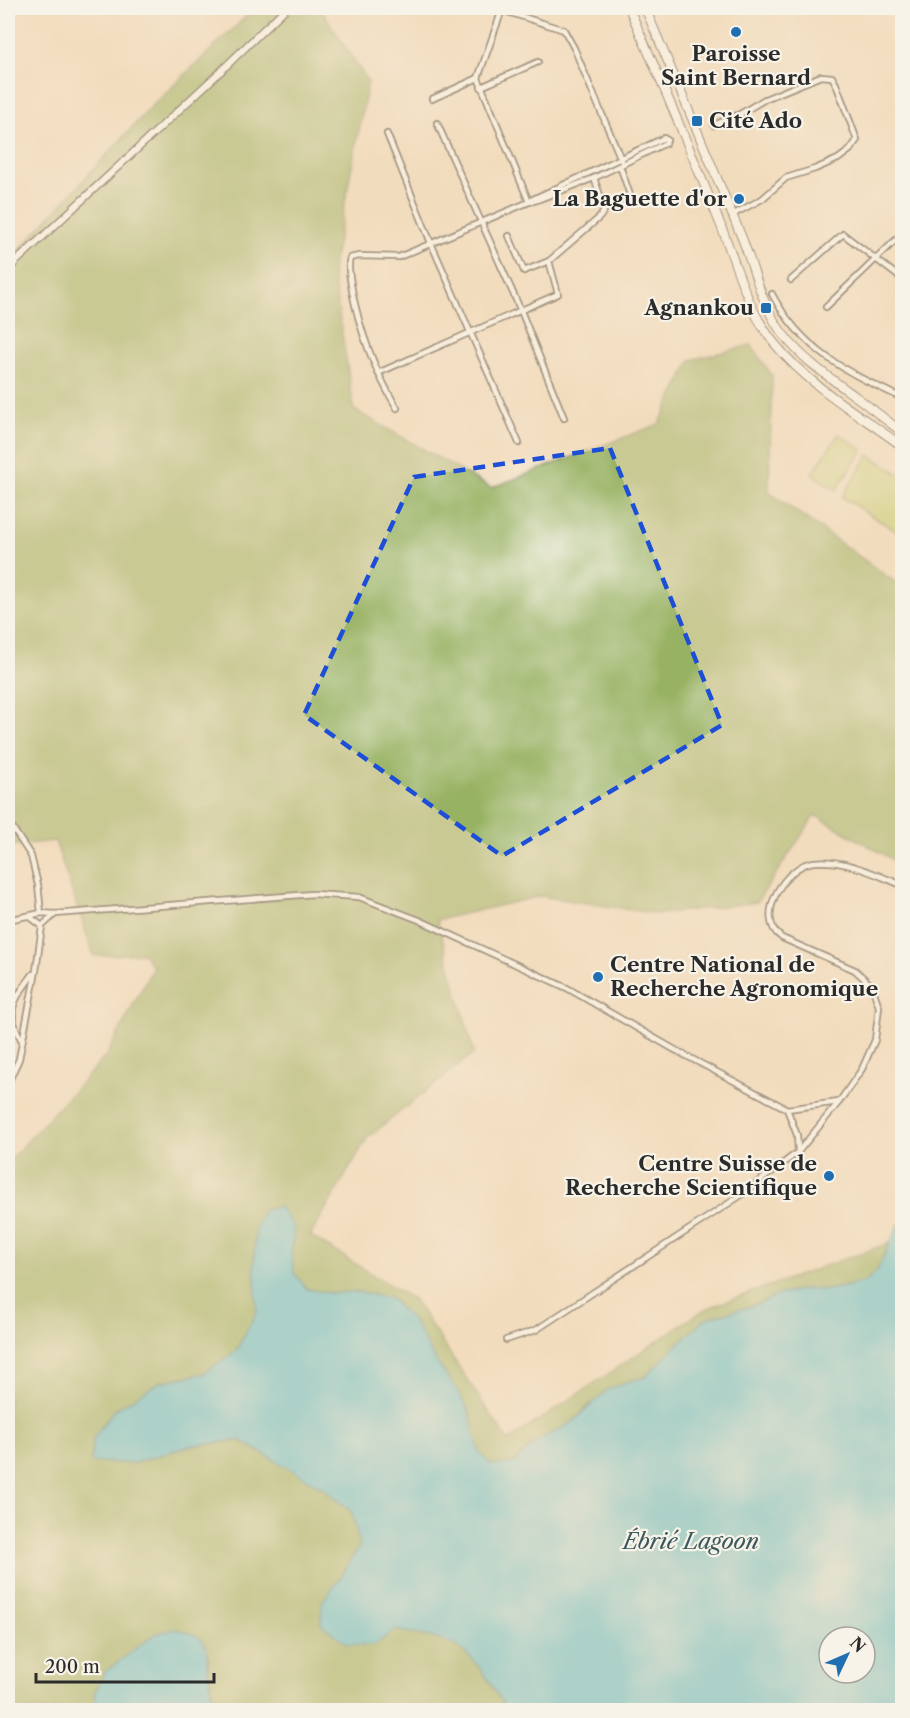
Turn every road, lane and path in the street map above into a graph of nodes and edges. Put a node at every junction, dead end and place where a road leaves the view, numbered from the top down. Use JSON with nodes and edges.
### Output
{"nodes":[{"id":1,"x":286,"y":8,"type":"edge"},
{"id":2,"x":495,"y":8,"type":"edge"},
{"id":3,"x":629,"y":8,"type":"edge"},
{"id":4,"x":645,"y":8,"type":"edge"},
{"id":5,"x":828,"y":8,"type":"edge"},
{"id":6,"x":836,"y":8,"type":"edge"},
{"id":7,"x":502,"y":10,"type":"junction"},
{"id":8,"x":538,"y":62,"type":"dead end"},
{"id":9,"x":478,"y":78,"type":"junction"},
{"id":10,"x":481,"y":87,"type":"junction"},
{"id":11,"x":432,"y":99,"type":"dead end"},
{"id":12,"x":437,"y":123,"type":"dead end"},
{"id":13,"x":714,"y":125,"type":"dead end"},
{"id":14,"x":387,"y":134,"type":"dead end"},
{"id":15,"x":621,"y":163,"type":"junction"},
{"id":16,"x":594,"y":178,"type":"junction"},
{"id":17,"x":529,"y":202,"type":"junction"},
{"id":18,"x":605,"y":209,"type":"junction"},
{"id":19,"x":732,"y":216,"type":"junction"},
{"id":20,"x":482,"y":223,"type":"junction"},
{"id":21,"x":509,"y":236,"type":"dead end"},
{"id":22,"x":901,"y":238,"type":"edge"},
{"id":23,"x":431,"y":243,"type":"junction"},
{"id":24,"x":878,"y":260,"type":"junction"},
{"id":25,"x":549,"y":261,"type":"junction"},
{"id":26,"x":8,"y":269,"type":"edge"},
{"id":27,"x":903,"y":279,"type":"edge"},
{"id":28,"x":791,"y":280,"type":"dead end"},
{"id":29,"x":772,"y":294,"type":"dead end"},
{"id":30,"x":826,"y":307,"type":"dead end"},
{"id":31,"x":521,"y":311,"type":"junction"},
{"id":32,"x":471,"y":333,"type":"junction"},
{"id":33,"x":378,"y":373,"type":"junction"},
{"id":34,"x":903,"y":398,"type":"edge"},
{"id":35,"x":397,"y":408,"type":"dead end"},
{"id":36,"x":564,"y":418,"type":"dead end"},
{"id":37,"x":903,"y":432,"type":"edge"},
{"id":38,"x":519,"y":443,"type":"dead end"},
{"id":39,"x":903,"y":446,"type":"edge"},
{"id":40,"x":8,"y":821,"type":"edge"},
{"id":41,"x":903,"y":885,"type":"edge"},
{"id":42,"x":41,"y":913,"type":"junction"},
{"id":43,"x":55,"y":914,"type":"junction"},
{"id":44,"x":29,"y":916,"type":"junction"},
{"id":45,"x":8,"y":920,"type":"edge"},
{"id":46,"x":42,"y":926,"type":"junction"},
{"id":47,"x":36,"y":970,"type":"junction"},
{"id":48,"x":22,"y":1041,"type":"junction"},
{"id":49,"x":8,"y":1083,"type":"edge"},
{"id":50,"x":838,"y":1102,"type":"junction"},
{"id":51,"x":788,"y":1109,"type":"junction"},
{"id":52,"x":798,"y":1152,"type":"junction"},
{"id":53,"x":506,"y":1340,"type":"dead end"}],
"edges":[{"from":1,"to":26,"type":"street"},
{"from":2,"to":7,"type":"street"},
{"from":3,"to":39,"type":"main road"},
{"from":4,"to":19,"type":"main road"},
{"from":5,"to":6,"type":"street"},
{"from":7,"to":9,"type":"street"},
{"from":7,"to":15,"type":"street"},
{"from":8,"to":10,"type":"street"},
{"from":9,"to":10,"type":"street"},
{"from":9,"to":11,"type":"street"},
{"from":10,"to":17,"type":"street"},
{"from":12,"to":20,"type":"street"},
{"from":13,"to":19,"type":"street"},
{"from":14,"to":23,"type":"street"},
{"from":15,"to":15,"type":"street"},
{"from":15,"to":16,"type":"street"},
{"from":15,"to":17,"type":"street"},
{"from":15,"to":18,"type":"street"},
{"from":16,"to":17,"type":"street"},
{"from":16,"to":18,"type":"street"},
{"from":17,"to":20,"type":"street"},
{"from":18,"to":25,"type":"street"},
{"from":19,"to":37,"type":"main road"},
{"from":20,"to":23,"type":"street"},
{"from":20,"to":31,"type":"street"},
{"from":21,"to":25,"type":"street"},
{"from":22,"to":24,"type":"street"},
{"from":23,"to":32,"type":"street"},
{"from":23,"to":33,"type":"street"},
{"from":24,"to":27,"type":"street"},
{"from":24,"to":28,"type":"street"},
{"from":24,"to":30,"type":"street"},
{"from":25,"to":31,"type":"street"},
{"from":29,"to":34,"type":"street"},
{"from":31,"to":32,"type":"street"},
{"from":31,"to":36,"type":"street"},
{"from":32,"to":33,"type":"street"},
{"from":32,"to":38,"type":"street"},
{"from":33,"to":35,"type":"street"},
{"from":40,"to":42,"type":"street"},
{"from":41,"to":50,"type":"street"},
{"from":42,"to":43,"type":"street"},
{"from":42,"to":44,"type":"street"},
{"from":43,"to":46,"type":"street"},
{"from":43,"to":51,"type":"street"},
{"from":44,"to":45,"type":"street"},
{"from":44,"to":46,"type":"street"},
{"from":46,"to":47,"type":"street"},
{"from":47,"to":48,"type":"street"},
{"from":47,"to":48,"type":"street"},
{"from":48,"to":49,"type":"street"},
{"from":50,"to":51,"type":"street"},
{"from":50,"to":52,"type":"street"},
{"from":51,"to":52,"type":"street"},
{"from":52,"to":53,"type":"street"}]}
